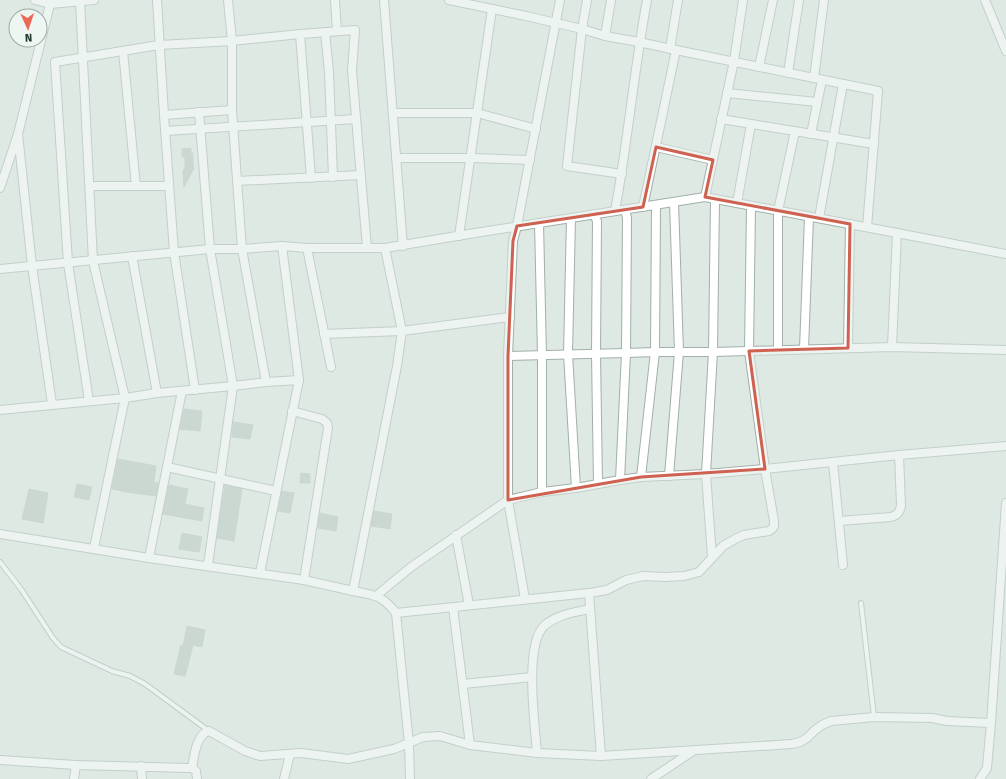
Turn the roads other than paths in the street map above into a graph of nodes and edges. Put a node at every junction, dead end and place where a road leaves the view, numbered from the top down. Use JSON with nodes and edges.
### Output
{"nodes":[{"id":1,"x":35,"y":0,"type":"edge"},
{"id":2,"x":94,"y":0,"type":"edge"},
{"id":3,"x":157,"y":0,"type":"edge"},
{"id":4,"x":228,"y":0,"type":"edge"},
{"id":5,"x":335,"y":0,"type":"edge"},
{"id":6,"x":384,"y":0,"type":"edge"},
{"id":7,"x":449,"y":0,"type":"edge"},
{"id":8,"x":560,"y":0,"type":"edge"},
{"id":9,"x":587,"y":0,"type":"edge"},
{"id":10,"x":611,"y":0,"type":"edge"},
{"id":11,"x":647,"y":0,"type":"edge"},
{"id":12,"x":678,"y":0,"type":"edge"},
{"id":13,"x":743,"y":0,"type":"edge"},
{"id":14,"x":773,"y":0,"type":"edge"},
{"id":15,"x":799,"y":0,"type":"edge"},
{"id":16,"x":824,"y":0,"type":"edge"},
{"id":17,"x":985,"y":0,"type":"edge"},
{"id":18,"x":50,"y":2,"type":"edge"},
{"id":19,"x":80,"y":2,"type":"junction"},
{"id":20,"x":492,"y":9,"type":"junction"},
{"id":21,"x":556,"y":23,"type":"junction"},
{"id":22,"x":582,"y":29,"type":"junction"},
{"id":23,"x":337,"y":31,"type":"junction"},
{"id":24,"x":325,"y":32,"type":"junction"},
{"id":25,"x":300,"y":34,"type":"junction"},
{"id":26,"x":605,"y":36,"type":"junction"},
{"id":27,"x":232,"y":41,"type":"junction"},
{"id":28,"x":640,"y":42,"type":"junction"},
{"id":29,"x":160,"y":45,"type":"junction"},
{"id":30,"x":673,"y":50,"type":"junction"},
{"id":31,"x":123,"y":51,"type":"junction"},
{"id":32,"x":1006,"y":52,"type":"edge"},
{"id":33,"x":82,"y":57,"type":"junction"},
{"id":34,"x":734,"y":61,"type":"junction"},
{"id":35,"x":759,"y":67,"type":"junction"},
{"id":36,"x":788,"y":73,"type":"junction"},
{"id":37,"x":818,"y":79,"type":"junction"},
{"id":38,"x":843,"y":84,"type":"junction"},
{"id":39,"x":727,"y":93,"type":"junction"},
{"id":40,"x":817,"y":102,"type":"junction"},
{"id":41,"x":232,"y":110,"type":"junction"},
{"id":42,"x":199,"y":112,"type":"junction"},
{"id":43,"x":393,"y":112,"type":"junction"},
{"id":44,"x":477,"y":113,"type":"junction"},
{"id":45,"x":164,"y":115,"type":"junction"},
{"id":46,"x":721,"y":119,"type":"junction"},
{"id":47,"x":356,"y":120,"type":"junction"},
{"id":48,"x":331,"y":121,"type":"junction"},
{"id":49,"x":307,"y":122,"type":"junction"},
{"id":50,"x":751,"y":124,"type":"junction"},
{"id":51,"x":233,"y":127,"type":"junction"},
{"id":52,"x":200,"y":129,"type":"junction"},
{"id":53,"x":536,"y":129,"type":"junction"},
{"id":54,"x":165,"y":131,"type":"junction"},
{"id":55,"x":795,"y":131,"type":"junction"},
{"id":56,"x":18,"y":134,"type":"junction"},
{"id":57,"x":811,"y":134,"type":"junction"},
{"id":58,"x":834,"y":137,"type":"junction"},
{"id":59,"x":874,"y":144,"type":"junction"},
{"id":60,"x":656,"y":147,"type":"junction"},
{"id":61,"x":396,"y":158,"type":"junction"},
{"id":62,"x":471,"y":158,"type":"junction"},
{"id":63,"x":530,"y":160,"type":"junction"},
{"id":64,"x":713,"y":160,"type":"junction"},
{"id":65,"x":622,"y":174,"type":"junction"},
{"id":66,"x":361,"y":175,"type":"junction"},
{"id":67,"x":333,"y":177,"type":"junction"},
{"id":68,"x":311,"y":178,"type":"junction"},
{"id":69,"x":237,"y":182,"type":"junction"},
{"id":70,"x":90,"y":186,"type":"junction"},
{"id":71,"x":136,"y":186,"type":"junction"},
{"id":72,"x":169,"y":186,"type":"junction"},
{"id":73,"x":0,"y":188,"type":"edge"},
{"id":74,"x":705,"y":197,"type":"junction"},
{"id":75,"x":715,"y":199,"type":"junction"},
{"id":76,"x":674,"y":202,"type":"junction"},
{"id":77,"x":737,"y":203,"type":"junction"},
{"id":78,"x":656,"y":205,"type":"junction"},
{"id":79,"x":750,"y":206,"type":"junction"},
{"id":80,"x":643,"y":207,"type":"junction"},
{"id":81,"x":625,"y":210,"type":"junction"},
{"id":82,"x":615,"y":211,"type":"junction"},
{"id":83,"x":778,"y":211,"type":"junction"},
{"id":84,"x":594,"y":214,"type":"junction"},
{"id":85,"x":809,"y":216,"type":"junction"},
{"id":86,"x":570,"y":218,"type":"junction"},
{"id":87,"x":819,"y":218,"type":"junction"},
{"id":88,"x":539,"y":223,"type":"junction"},
{"id":89,"x":850,"y":224,"type":"junction"},
{"id":90,"x":517,"y":226,"type":"junction"},
{"id":91,"x":867,"y":227,"type":"junction"},
{"id":92,"x":897,"y":233,"type":"junction"},
{"id":93,"x":459,"y":236,"type":"junction"},
{"id":94,"x":282,"y":246,"type":"junction"},
{"id":95,"x":403,"y":246,"type":"junction"},
{"id":96,"x":242,"y":248,"type":"junction"},
{"id":97,"x":307,"y":248,"type":"junction"},
{"id":98,"x":367,"y":248,"type":"junction"},
{"id":99,"x":385,"y":248,"type":"junction"},
{"id":100,"x":210,"y":249,"type":"junction"},
{"id":101,"x":174,"y":252,"type":"junction"},
{"id":102,"x":1006,"y":254,"type":"edge"},
{"id":103,"x":132,"y":256,"type":"junction"},
{"id":104,"x":93,"y":261,"type":"junction"},
{"id":105,"x":68,"y":263,"type":"junction"},
{"id":106,"x":32,"y":266,"type":"junction"},
{"id":107,"x":0,"y":269,"type":"edge"},
{"id":108,"x":510,"y":317,"type":"junction"},
{"id":109,"x":402,"y":331,"type":"junction"},
{"id":110,"x":324,"y":334,"type":"junction"},
{"id":111,"x":892,"y":347,"type":"junction"},
{"id":112,"x":848,"y":348,"type":"junction"},
{"id":113,"x":804,"y":349,"type":"junction"},
{"id":114,"x":778,"y":350,"type":"junction"},
{"id":115,"x":1006,"y":350,"type":"edge"},
{"id":116,"x":749,"y":351,"type":"junction"},
{"id":117,"x":655,"y":352,"type":"junction"},
{"id":118,"x":679,"y":352,"type":"junction"},
{"id":119,"x":713,"y":352,"type":"junction"},
{"id":120,"x":626,"y":353,"type":"junction"},
{"id":121,"x":568,"y":354,"type":"junction"},
{"id":122,"x":596,"y":354,"type":"junction"},
{"id":123,"x":542,"y":355,"type":"junction"},
{"id":124,"x":508,"y":356,"type":"junction"},
{"id":125,"x":331,"y":367,"type":"dead end"},
{"id":126,"x":298,"y":380,"type":"junction"},
{"id":127,"x":266,"y":382,"type":"junction"},
{"id":128,"x":233,"y":386,"type":"junction"},
{"id":129,"x":195,"y":390,"type":"junction"},
{"id":130,"x":182,"y":391,"type":"junction"},
{"id":131,"x":157,"y":393,"type":"junction"},
{"id":132,"x":125,"y":398,"type":"junction"},
{"id":133,"x":89,"y":401,"type":"junction"},
{"id":134,"x":52,"y":404,"type":"junction"},
{"id":135,"x":0,"y":410,"type":"edge"},
{"id":136,"x":292,"y":411,"type":"junction"},
{"id":137,"x":1006,"y":446,"type":"edge"},
{"id":138,"x":899,"y":455,"type":"junction"},
{"id":139,"x":833,"y":462,"type":"junction"},
{"id":140,"x":167,"y":467,"type":"junction"},
{"id":141,"x":765,"y":469,"type":"junction"},
{"id":142,"x":706,"y":474,"type":"junction"},
{"id":143,"x":669,"y":476,"type":"junction"},
{"id":144,"x":641,"y":477,"type":"junction"},
{"id":145,"x":220,"y":479,"type":"junction"},
{"id":146,"x":620,"y":480,"type":"junction"},
{"id":147,"x":598,"y":484,"type":"junction"},
{"id":148,"x":576,"y":488,"type":"junction"},
{"id":149,"x":276,"y":491,"type":"junction"},
{"id":150,"x":542,"y":492,"type":"junction"},
{"id":151,"x":508,"y":500,"type":"junction"},
{"id":152,"x":1006,"y":503,"type":"edge"},
{"id":153,"x":839,"y":521,"type":"junction"},
{"id":154,"x":0,"y":534,"type":"edge"},
{"id":155,"x":456,"y":535,"type":"junction"},
{"id":156,"x":94,"y":548,"type":"junction"},
{"id":157,"x":712,"y":557,"type":"junction"},
{"id":158,"x":149,"y":558,"type":"junction"},
{"id":159,"x":0,"y":562,"type":"edge"},
{"id":160,"x":208,"y":565,"type":"junction"},
{"id":161,"x":843,"y":566,"type":"dead end"},
{"id":162,"x":260,"y":573,"type":"junction"},
{"id":163,"x":304,"y":580,"type":"junction"},
{"id":164,"x":353,"y":591,"type":"junction"},
{"id":165,"x":589,"y":593,"type":"junction"},
{"id":166,"x":376,"y":596,"type":"junction"},
{"id":167,"x":525,"y":599,"type":"junction"},
{"id":168,"x":861,"y":603,"type":"dead end"},
{"id":169,"x":469,"y":605,"type":"junction"},
{"id":170,"x":453,"y":607,"type":"junction"},
{"id":171,"x":590,"y":609,"type":"junction"},
{"id":172,"x":396,"y":613,"type":"junction"},
{"id":173,"x":532,"y":677,"type":"junction"},
{"id":174,"x":463,"y":684,"type":"junction"},
{"id":175,"x":874,"y":717,"type":"junction"},
{"id":176,"x":991,"y":723,"type":"junction"},
{"id":177,"x":209,"y":731,"type":"junction"},
{"id":178,"x":409,"y":744,"type":"junction"},
{"id":179,"x":470,"y":745,"type":"junction"},
{"id":180,"x":694,"y":751,"type":"junction"},
{"id":181,"x":537,"y":753,"type":"junction"},
{"id":182,"x":290,"y":754,"type":"junction"},
{"id":183,"x":601,"y":756,"type":"junction"},
{"id":184,"x":0,"y":760,"type":"edge"},
{"id":185,"x":76,"y":765,"type":"junction"},
{"id":186,"x":141,"y":766,"type":"junction"},
{"id":187,"x":192,"y":768,"type":"junction"},
{"id":188,"x":74,"y":779,"type":"edge"},
{"id":189,"x":142,"y":779,"type":"edge"},
{"id":190,"x":197,"y":779,"type":"edge"},
{"id":191,"x":284,"y":779,"type":"edge"},
{"id":192,"x":410,"y":779,"type":"edge"},
{"id":193,"x":651,"y":779,"type":"edge"},
{"id":194,"x":980,"y":779,"type":"edge"}],
"edges":[{"from":1,"to":18,"type":"street"},
{"from":2,"to":19,"type":"street"},
{"from":3,"to":29,"type":"street"},
{"from":4,"to":27,"type":"street"},
{"from":5,"to":23,"type":"street"},
{"from":6,"to":43,"type":"street"},
{"from":7,"to":20,"type":"street"},
{"from":8,"to":21,"type":"street"},
{"from":9,"to":22,"type":"street"},
{"from":10,"to":26,"type":"street"},
{"from":11,"to":28,"type":"street"},
{"from":12,"to":30,"type":"street"},
{"from":13,"to":34,"type":"street"},
{"from":14,"to":35,"type":"street"},
{"from":15,"to":36,"type":"street"},
{"from":16,"to":37,"type":"street"},
{"from":17,"to":32,"type":"street"},
{"from":18,"to":19,"type":"street"},
{"from":18,"to":56,"type":"street"},
{"from":19,"to":33,"type":"street"},
{"from":20,"to":21,"type":"street"},
{"from":20,"to":44,"type":"street"},
{"from":21,"to":22,"type":"street"},
{"from":21,"to":53,"type":"street"},
{"from":22,"to":26,"type":"street"},
{"from":22,"to":65,"type":"street"},
{"from":23,"to":24,"type":"street"},
{"from":23,"to":47,"type":"street"},
{"from":24,"to":25,"type":"street"},
{"from":24,"to":48,"type":"street"},
{"from":25,"to":27,"type":"street"},
{"from":25,"to":49,"type":"street"},
{"from":26,"to":28,"type":"street"},
{"from":27,"to":29,"type":"street"},
{"from":27,"to":41,"type":"street"},
{"from":28,"to":30,"type":"street"},
{"from":28,"to":65,"type":"street"},
{"from":29,"to":31,"type":"street"},
{"from":29,"to":45,"type":"street"},
{"from":30,"to":34,"type":"street"},
{"from":30,"to":60,"type":"street"},
{"from":31,"to":33,"type":"street"},
{"from":31,"to":71,"type":"street"},
{"from":33,"to":70,"type":"street"},
{"from":33,"to":105,"type":"street"},
{"from":34,"to":35,"type":"street"},
{"from":34,"to":39,"type":"street"},
{"from":35,"to":36,"type":"street"},
{"from":36,"to":37,"type":"street"},
{"from":37,"to":38,"type":"street"},
{"from":37,"to":40,"type":"street"},
{"from":38,"to":58,"type":"street"},
{"from":38,"to":59,"type":"street"},
{"from":39,"to":40,"type":"street"},
{"from":39,"to":46,"type":"street"},
{"from":40,"to":57,"type":"street"},
{"from":41,"to":42,"type":"street"},
{"from":41,"to":51,"type":"street"},
{"from":42,"to":45,"type":"street"},
{"from":42,"to":52,"type":"street"},
{"from":43,"to":44,"type":"street"},
{"from":43,"to":61,"type":"street"},
{"from":44,"to":53,"type":"street"},
{"from":44,"to":62,"type":"street"},
{"from":45,"to":54,"type":"street"},
{"from":46,"to":50,"type":"street"},
{"from":46,"to":64,"type":"street"},
{"from":47,"to":48,"type":"street"},
{"from":47,"to":66,"type":"street"},
{"from":48,"to":49,"type":"street"},
{"from":48,"to":67,"type":"street"},
{"from":49,"to":51,"type":"street"},
{"from":49,"to":68,"type":"street"},
{"from":50,"to":55,"type":"street"},
{"from":50,"to":77,"type":"street"},
{"from":51,"to":52,"type":"street"},
{"from":51,"to":69,"type":"street"},
{"from":52,"to":54,"type":"street"},
{"from":52,"to":100,"type":"street"},
{"from":53,"to":63,"type":"street"},
{"from":54,"to":72,"type":"street"},
{"from":55,"to":57,"type":"street"},
{"from":55,"to":83,"type":"street"},
{"from":56,"to":73,"type":"street"},
{"from":56,"to":106,"type":"street"},
{"from":57,"to":58,"type":"street"},
{"from":58,"to":59,"type":"street"},
{"from":58,"to":87,"type":"street"},
{"from":59,"to":91,"type":"street"},
{"from":60,"to":64,"type":"street"},
{"from":60,"to":80,"type":"street"},
{"from":61,"to":62,"type":"street"},
{"from":61,"to":95,"type":"street"},
{"from":62,"to":63,"type":"street"},
{"from":62,"to":93,"type":"street"},
{"from":63,"to":90,"type":"street"},
{"from":64,"to":74,"type":"street"},
{"from":65,"to":82,"type":"street"},
{"from":66,"to":67,"type":"street"},
{"from":66,"to":98,"type":"street"},
{"from":67,"to":68,"type":"street"},
{"from":68,"to":69,"type":"street"},
{"from":69,"to":96,"type":"street"},
{"from":70,"to":71,"type":"street"},
{"from":70,"to":104,"type":"street"},
{"from":71,"to":72,"type":"street"},
{"from":72,"to":101,"type":"street"},
{"from":74,"to":75,"type":"street"},
{"from":74,"to":76,"type":"street"},
{"from":75,"to":77,"type":"street"},
{"from":75,"to":119,"type":"street"},
{"from":76,"to":78,"type":"street"},
{"from":76,"to":118,"type":"street"},
{"from":77,"to":79,"type":"street"},
{"from":78,"to":80,"type":"street"},
{"from":78,"to":117,"type":"street"},
{"from":79,"to":83,"type":"street"},
{"from":79,"to":116,"type":"street"},
{"from":80,"to":81,"type":"street"},
{"from":81,"to":82,"type":"street"},
{"from":81,"to":120,"type":"street"},
{"from":82,"to":84,"type":"street"},
{"from":83,"to":85,"type":"street"},
{"from":83,"to":114,"type":"street"},
{"from":84,"to":86,"type":"street"},
{"from":84,"to":122,"type":"street"},
{"from":85,"to":87,"type":"street"},
{"from":85,"to":113,"type":"street"},
{"from":86,"to":88,"type":"street"},
{"from":86,"to":121,"type":"street"},
{"from":87,"to":89,"type":"street"},
{"from":88,"to":90,"type":"street"},
{"from":88,"to":123,"type":"street"},
{"from":89,"to":91,"type":"street"},
{"from":89,"to":112,"type":"street"},
{"from":90,"to":93,"type":"street"},
{"from":90,"to":108,"type":"street"},
{"from":91,"to":92,"type":"street"},
{"from":92,"to":102,"type":"street"},
{"from":92,"to":111,"type":"street"},
{"from":93,"to":95,"type":"street"},
{"from":94,"to":96,"type":"street"},
{"from":94,"to":97,"type":"street"},
{"from":94,"to":126,"type":"street"},
{"from":95,"to":99,"type":"street"},
{"from":96,"to":100,"type":"street"},
{"from":96,"to":127,"type":"street"},
{"from":97,"to":98,"type":"street"},
{"from":97,"to":110,"type":"street"},
{"from":98,"to":99,"type":"street"},
{"from":99,"to":109,"type":"street"},
{"from":100,"to":101,"type":"street"},
{"from":100,"to":128,"type":"street"},
{"from":101,"to":103,"type":"street"},
{"from":101,"to":129,"type":"street"},
{"from":103,"to":104,"type":"street"},
{"from":103,"to":131,"type":"street"},
{"from":104,"to":105,"type":"street"},
{"from":104,"to":132,"type":"street"},
{"from":105,"to":106,"type":"street"},
{"from":105,"to":133,"type":"street"},
{"from":106,"to":107,"type":"street"},
{"from":106,"to":134,"type":"street"},
{"from":108,"to":109,"type":"street"},
{"from":108,"to":124,"type":"street"},
{"from":109,"to":110,"type":"street"},
{"from":109,"to":164,"type":"street"},
{"from":110,"to":125,"type":"street"},
{"from":111,"to":112,"type":"street"},
{"from":111,"to":115,"type":"street"},
{"from":112,"to":113,"type":"street"},
{"from":113,"to":114,"type":"street"},
{"from":114,"to":116,"type":"street"},
{"from":116,"to":119,"type":"street"},
{"from":116,"to":141,"type":"street"},
{"from":117,"to":118,"type":"street"},
{"from":117,"to":120,"type":"street"},
{"from":117,"to":144,"type":"street"},
{"from":118,"to":119,"type":"street"},
{"from":118,"to":143,"type":"street"},
{"from":119,"to":142,"type":"street"},
{"from":120,"to":122,"type":"street"},
{"from":120,"to":146,"type":"street"},
{"from":121,"to":122,"type":"street"},
{"from":121,"to":123,"type":"street"},
{"from":121,"to":148,"type":"street"},
{"from":122,"to":147,"type":"street"},
{"from":123,"to":124,"type":"street"},
{"from":123,"to":150,"type":"street"},
{"from":124,"to":151,"type":"street"},
{"from":126,"to":127,"type":"street"},
{"from":126,"to":136,"type":"street"},
{"from":127,"to":128,"type":"street"},
{"from":128,"to":129,"type":"street"},
{"from":128,"to":145,"type":"street"},
{"from":129,"to":130,"type":"street"},
{"from":130,"to":131,"type":"street"},
{"from":130,"to":140,"type":"street"},
{"from":131,"to":132,"type":"street"},
{"from":132,"to":133,"type":"street"},
{"from":132,"to":156,"type":"street"},
{"from":133,"to":134,"type":"street"},
{"from":134,"to":135,"type":"street"},
{"from":136,"to":149,"type":"street"},
{"from":136,"to":163,"type":"street"},
{"from":137,"to":138,"type":"street"},
{"from":138,"to":139,"type":"street"},
{"from":138,"to":153,"type":"street"},
{"from":139,"to":141,"type":"street"},
{"from":139,"to":153,"type":"street"},
{"from":140,"to":145,"type":"street"},
{"from":140,"to":158,"type":"street"},
{"from":141,"to":142,"type":"street"},
{"from":141,"to":157,"type":"street"},
{"from":142,"to":143,"type":"street"},
{"from":142,"to":157,"type":"street"},
{"from":143,"to":144,"type":"street"},
{"from":144,"to":146,"type":"street"},
{"from":145,"to":149,"type":"street"},
{"from":145,"to":160,"type":"street"},
{"from":146,"to":147,"type":"street"},
{"from":147,"to":148,"type":"street"},
{"from":148,"to":150,"type":"street"},
{"from":149,"to":162,"type":"street"},
{"from":150,"to":151,"type":"street"},
{"from":151,"to":155,"type":"street"},
{"from":151,"to":167,"type":"street"},
{"from":152,"to":176,"type":"street"},
{"from":153,"to":161,"type":"street"},
{"from":154,"to":156,"type":"street"},
{"from":155,"to":166,"type":"street"},
{"from":155,"to":169,"type":"street"},
{"from":156,"to":158,"type":"street"},
{"from":157,"to":165,"type":"street"},
{"from":158,"to":160,"type":"street"},
{"from":159,"to":177,"type":"lane"},
{"from":160,"to":162,"type":"street"},
{"from":162,"to":163,"type":"street"},
{"from":163,"to":164,"type":"street"},
{"from":164,"to":166,"type":"street"},
{"from":165,"to":167,"type":"street"},
{"from":165,"to":171,"type":"street"},
{"from":166,"to":172,"type":"street"},
{"from":167,"to":169,"type":"street"},
{"from":168,"to":175,"type":"lane"},
{"from":169,"to":170,"type":"street"},
{"from":170,"to":172,"type":"street"},
{"from":170,"to":174,"type":"street"},
{"from":171,"to":173,"type":"street"},
{"from":171,"to":183,"type":"street"},
{"from":172,"to":178,"type":"street"},
{"from":173,"to":174,"type":"street"},
{"from":173,"to":181,"type":"street"},
{"from":174,"to":179,"type":"street"},
{"from":175,"to":176,"type":"street"},
{"from":175,"to":180,"type":"street"},
{"from":176,"to":194,"type":"street"},
{"from":177,"to":182,"type":"street"},
{"from":177,"to":187,"type":"street"},
{"from":178,"to":179,"type":"street"},
{"from":178,"to":182,"type":"street"},
{"from":178,"to":192,"type":"street"},
{"from":179,"to":181,"type":"street"},
{"from":180,"to":183,"type":"street"},
{"from":180,"to":193,"type":"street"},
{"from":181,"to":183,"type":"street"},
{"from":182,"to":191,"type":"street"},
{"from":184,"to":185,"type":"street"},
{"from":185,"to":186,"type":"street"},
{"from":185,"to":188,"type":"street"},
{"from":186,"to":187,"type":"street"},
{"from":186,"to":189,"type":"street"},
{"from":187,"to":190,"type":"street"}]}
